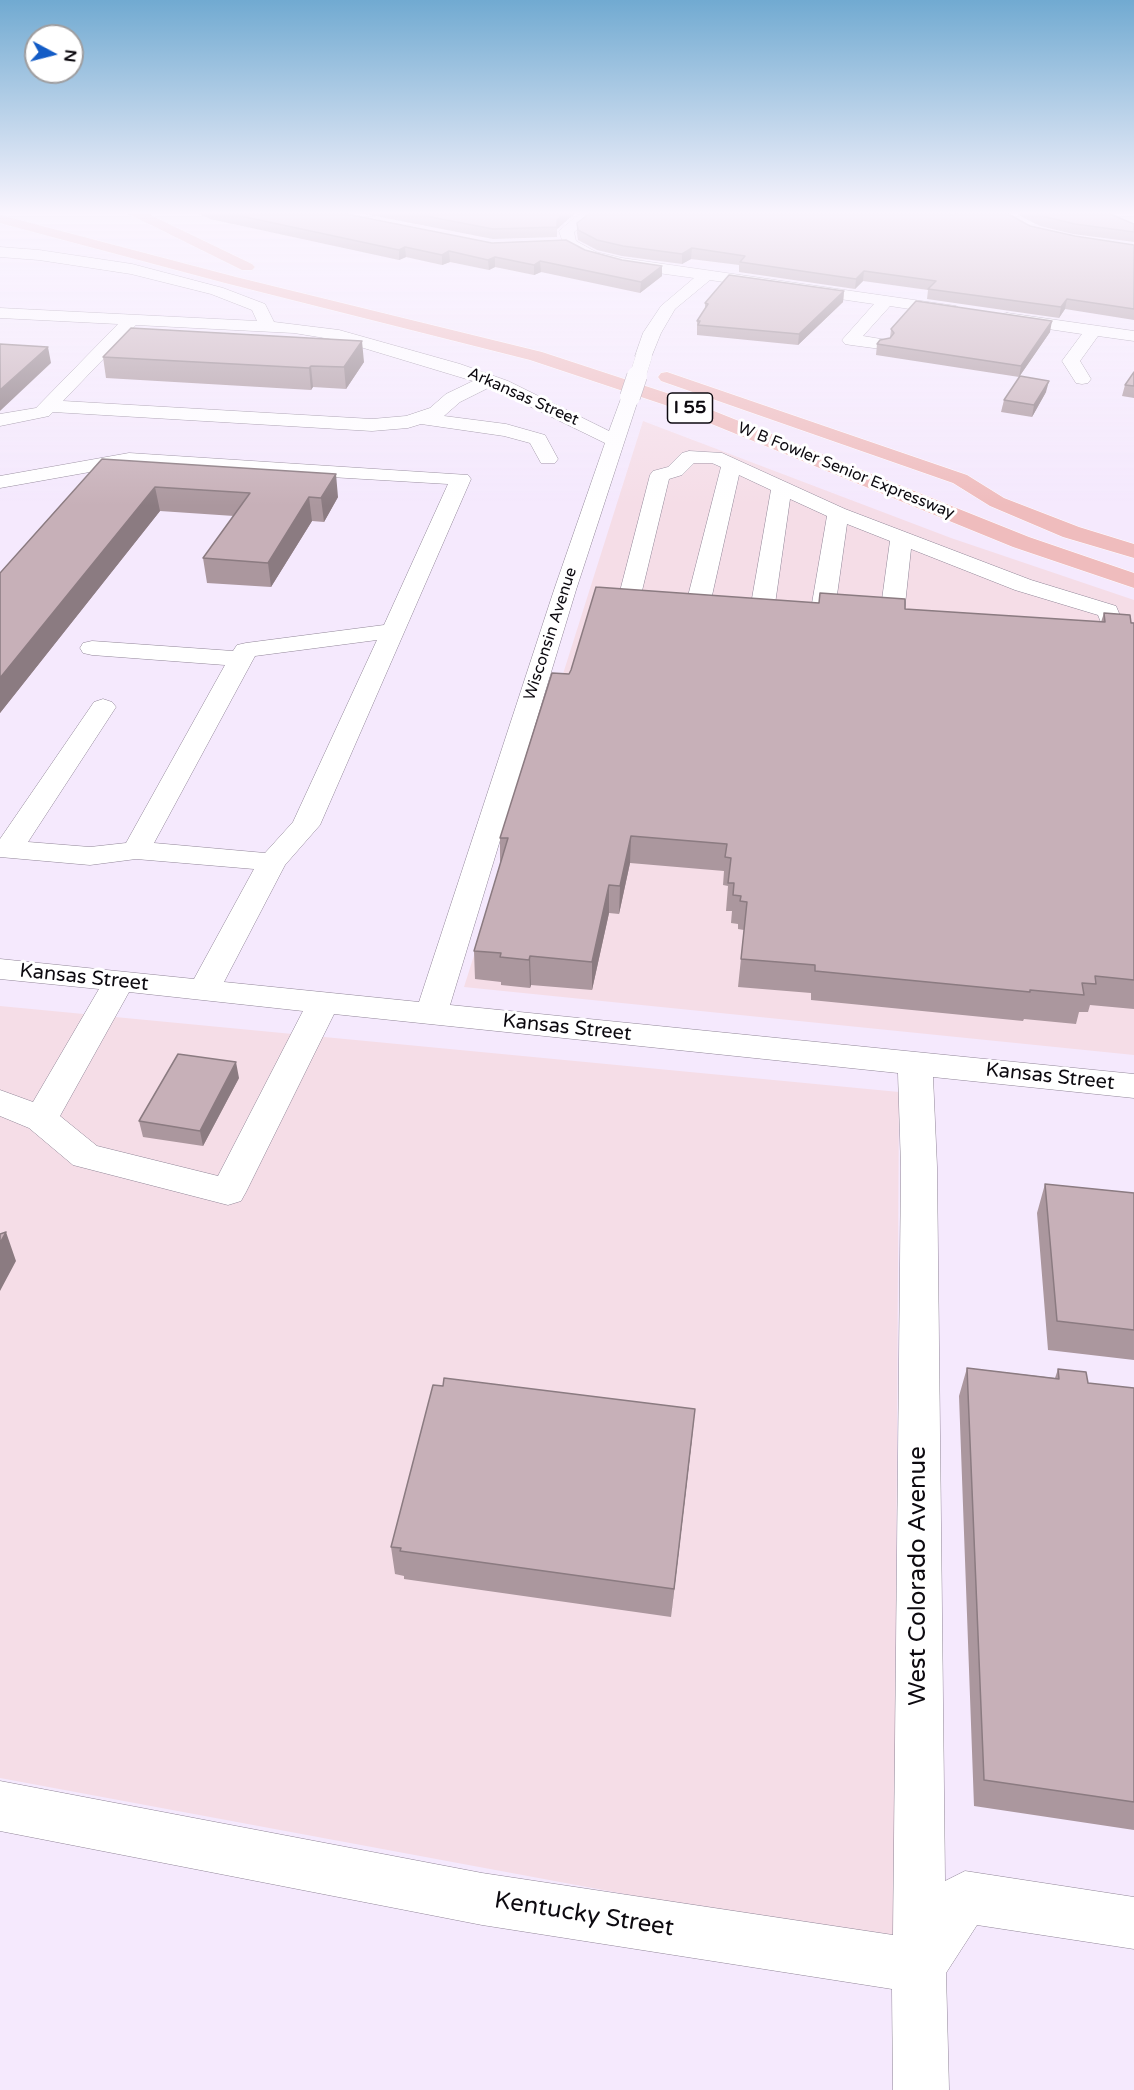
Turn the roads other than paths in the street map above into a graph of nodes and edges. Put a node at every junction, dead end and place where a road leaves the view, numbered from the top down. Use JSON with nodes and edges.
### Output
{"nodes":[{"id":1,"x":171,"y":311,"type":"edge"},
{"id":2,"x":261,"y":311,"type":"edge"},
{"id":3,"x":353,"y":311,"type":"edge"},
{"id":4,"x":666,"y":311,"type":"edge"},
{"id":5,"x":877,"y":311,"type":"edge"},
{"id":6,"x":950,"y":311,"type":"edge"},
{"id":7,"x":0,"y":313,"type":"edge"},
{"id":8,"x":967,"y":313,"type":"edge"},
{"id":9,"x":990,"y":316,"type":"edge"},
{"id":10,"x":130,"y":320,"type":"junction"},
{"id":11,"x":159,"y":321,"type":"junction"},
{"id":12,"x":268,"y":326,"type":"junction"},
{"id":13,"x":1094,"y":330,"type":"junction"},
{"id":14,"x":509,"y":331,"type":"dead end"},
{"id":15,"x":1134,"y":336,"type":"edge"},
{"id":16,"x":555,"y":344,"type":"dead end"},
{"id":17,"x":880,"y":344,"type":"edge"},
{"id":18,"x":622,"y":362,"type":"dead end"},
{"id":19,"x":1082,"y":379,"type":"dead end"},
{"id":20,"x":489,"y":380,"type":"junction"},
{"id":21,"x":48,"y":406,"type":"junction"},
{"id":22,"x":418,"y":418,"type":"junction"},
{"id":23,"x":0,"y":420,"type":"edge"},
{"id":24,"x":615,"y":441,"type":"junction"},
{"id":25,"x":548,"y":459,"type":"dead end"},
{"id":26,"x":731,"y":465,"type":"junction"},
{"id":27,"x":960,"y":479,"type":"junction"},
{"id":28,"x":0,"y":482,"type":"edge"},
{"id":29,"x":782,"y":487,"type":"junction"},
{"id":30,"x":838,"y":513,"type":"junction"},
{"id":31,"x":1134,"y":533,"type":"edge"},
{"id":32,"x":901,"y":537,"type":"junction"},
{"id":33,"x":1134,"y":551,"type":"edge"},
{"id":34,"x":1134,"y":581,"type":"edge"},
{"id":35,"x":729,"y":602,"type":"junction"},
{"id":36,"x":915,"y":615,"type":"edge"},
{"id":37,"x":1090,"y":628,"type":"edge"},
{"id":38,"x":1124,"y":630,"type":"edge"},
{"id":39,"x":393,"y":631,"type":"junction"},
{"id":40,"x":92,"y":648,"type":"dead end"},
{"id":41,"x":241,"y":659,"type":"junction"},
{"id":42,"x":103,"y":707,"type":"dead end"},
{"id":43,"x":5,"y":848,"type":"edge"},
{"id":44,"x":136,"y":850,"type":"junction"},
{"id":45,"x":272,"y":862,"type":"junction"},
{"id":46,"x":0,"y":969,"type":"edge"},
{"id":47,"x":119,"y":982,"type":"junction"},
{"id":48,"x":204,"y":990,"type":"junction"},
{"id":49,"x":322,"y":1003,"type":"junction"},
{"id":50,"x":431,"y":1015,"type":"junction"},
{"id":51,"x":913,"y":1062,"type":"junction"},
{"id":52,"x":1134,"y":1086,"type":"edge"},
{"id":53,"x":0,"y":1102,"type":"edge"},
{"id":54,"x":41,"y":1119,"type":"junction"},
{"id":55,"x":0,"y":1806,"type":"edge"},
{"id":56,"x":1134,"y":1923,"type":"edge"},
{"id":57,"x":919,"y":1966,"type":"junction"},
{"id":58,"x":921,"y":2090,"type":"edge"}],
"edges":[{"from":1,"to":11,"type":"street"},
{"from":2,"to":12,"type":"street"},
{"from":3,"to":34,"type":"highway","name":"W B Fowler Senior Expressway","number":"I 55"},
{"from":4,"to":24,"type":"street","name":"Wisconsin Avenue","bridge":true},
{"from":5,"to":17,"type":"street"},
{"from":6,"to":8,"type":"street"},
{"from":7,"to":10,"type":"street","name":"Arkansas Street"},
{"from":9,"to":13,"type":"street"},
{"from":10,"to":11,"type":"street","name":"Arkansas Street"},
{"from":10,"to":21,"type":"street"},
{"from":11,"to":12,"type":"street","name":"Arkansas Street"},
{"from":12,"to":20,"type":"street","name":"Arkansas Street"},
{"from":13,"to":15,"type":"street"},
{"from":13,"to":19,"type":"street"},
{"from":14,"to":16,"type":"highway"},
{"from":18,"to":27,"type":"highway","name":"W B Fowler Senior Expressway","number":"I 55"},
{"from":20,"to":22,"type":"street"},
{"from":20,"to":24,"type":"street","name":"Arkansas Street"},
{"from":21,"to":22,"type":"street"},
{"from":21,"to":23,"type":"street"},
{"from":22,"to":25,"type":"street"},
{"from":24,"to":35,"type":"street","name":"Wisconsin Avenue"},
{"from":26,"to":29,"type":"street"},
{"from":26,"to":35,"type":"street"},
{"from":26,"to":35,"type":"street"},
{"from":27,"to":31,"type":"highway"},
{"from":27,"to":33,"type":"highway","name":"W B Fowler Senior Expressway","number":"I 55"},
{"from":28,"to":39,"type":"street"},
{"from":29,"to":30,"type":"street"},
{"from":29,"to":35,"type":"street"},
{"from":30,"to":32,"type":"street"},
{"from":30,"to":35,"type":"street"},
{"from":32,"to":35,"type":"street"},
{"from":32,"to":38,"type":"street"},
{"from":35,"to":36,"type":"street"},
{"from":35,"to":50,"type":"street","name":"Wisconsin Avenue"},
{"from":37,"to":38,"type":"street"},
{"from":39,"to":41,"type":"street"},
{"from":39,"to":45,"type":"street"},
{"from":40,"to":41,"type":"street"},
{"from":41,"to":44,"type":"street"},
{"from":42,"to":43,"type":"street"},
{"from":43,"to":44,"type":"street"},
{"from":44,"to":45,"type":"street"},
{"from":45,"to":48,"type":"street"},
{"from":46,"to":47,"type":"street","name":"Kansas Street"},
{"from":47,"to":48,"type":"street","name":"Kansas Street"},
{"from":47,"to":54,"type":"street"},
{"from":48,"to":49,"type":"street","name":"Kansas Street"},
{"from":49,"to":50,"type":"street","name":"Kansas Street"},
{"from":49,"to":54,"type":"street"},
{"from":50,"to":51,"type":"street","name":"Kansas Street"},
{"from":51,"to":52,"type":"street","name":"Kansas Street"},
{"from":51,"to":57,"type":"street","name":"West Colorado Avenue"},
{"from":53,"to":54,"type":"street"},
{"from":55,"to":57,"type":"street","name":"Kentucky Street"},
{"from":56,"to":57,"type":"street"},
{"from":57,"to":58,"type":"street","name":"West Colorado Avenue"}]}
